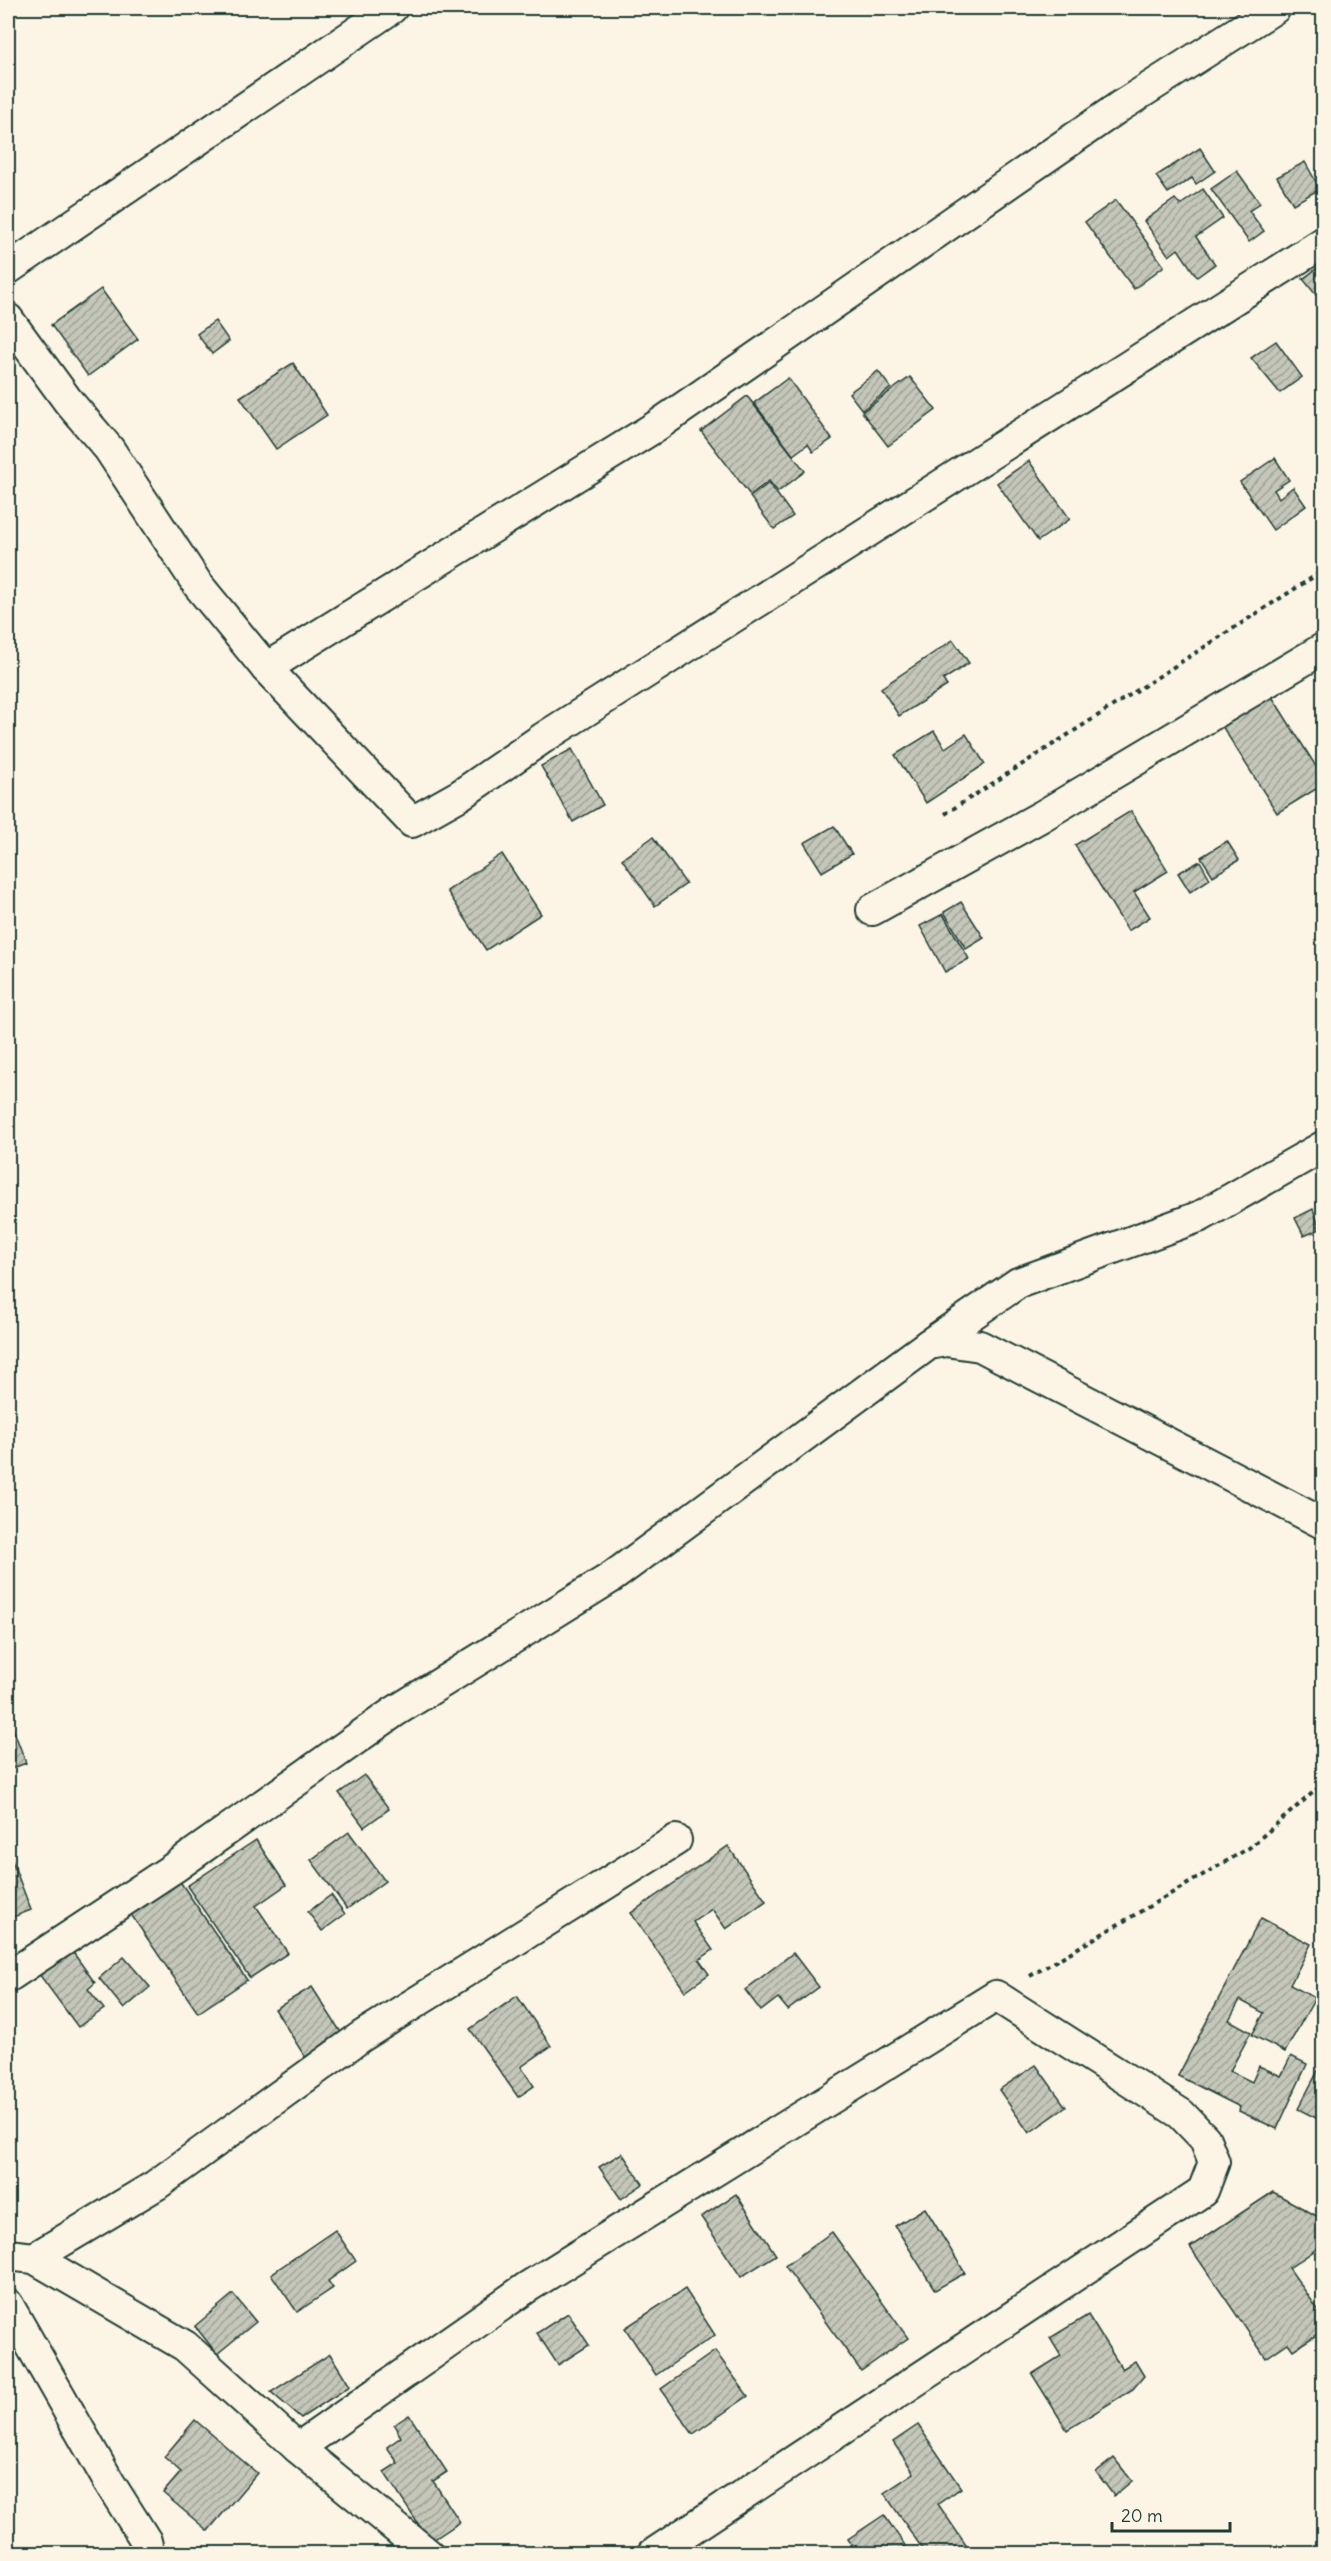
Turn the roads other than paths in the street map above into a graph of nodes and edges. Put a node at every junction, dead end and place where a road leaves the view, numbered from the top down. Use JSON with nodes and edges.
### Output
{"nodes":[{"id":1,"x":392,"y":8,"type":"edge"},
{"id":2,"x":1275,"y":8,"type":"edge"},
{"id":3,"x":1323,"y":242,"type":"edge"},
{"id":4,"x":8,"y":269,"type":"edge"},
{"id":5,"x":8,"y":319,"type":"edge"},
{"id":6,"x":1323,"y":648,"type":"edge"},
{"id":7,"x":266,"y":668,"type":"junction"},
{"id":8,"x":872,"y":910,"type":"dead end"},
{"id":9,"x":1323,"y":1146,"type":"edge"},
{"id":10,"x":929,"y":1344,"type":"junction"},
{"id":11,"x":1323,"y":1524,"type":"edge"},
{"id":12,"x":676,"y":1840,"type":"dead end"},
{"id":13,"x":8,"y":1977,"type":"edge"},
{"id":14,"x":21,"y":2257,"type":"edge"},
{"id":15,"x":8,"y":2306,"type":"edge"},
{"id":16,"x":298,"y":2448,"type":"junction"},
{"id":17,"x":149,"y":2553,"type":"edge"},
{"id":18,"x":428,"y":2553,"type":"edge"},
{"id":19,"x":653,"y":2553,"type":"edge"}],
"edges":[{"from":1,"to":4,"type":"street"},
{"from":2,"to":7,"type":"street"},
{"from":3,"to":7,"type":"street"},
{"from":5,"to":7,"type":"street"},
{"from":6,"to":8,"type":"street"},
{"from":9,"to":10,"type":"street"},
{"from":10,"to":11,"type":"street"},
{"from":10,"to":13,"type":"street"},
{"from":12,"to":14,"type":"street"},
{"from":14,"to":16,"type":"street"},
{"from":15,"to":17,"type":"street"},
{"from":16,"to":18,"type":"street"},
{"from":16,"to":19,"type":"street"}]}
